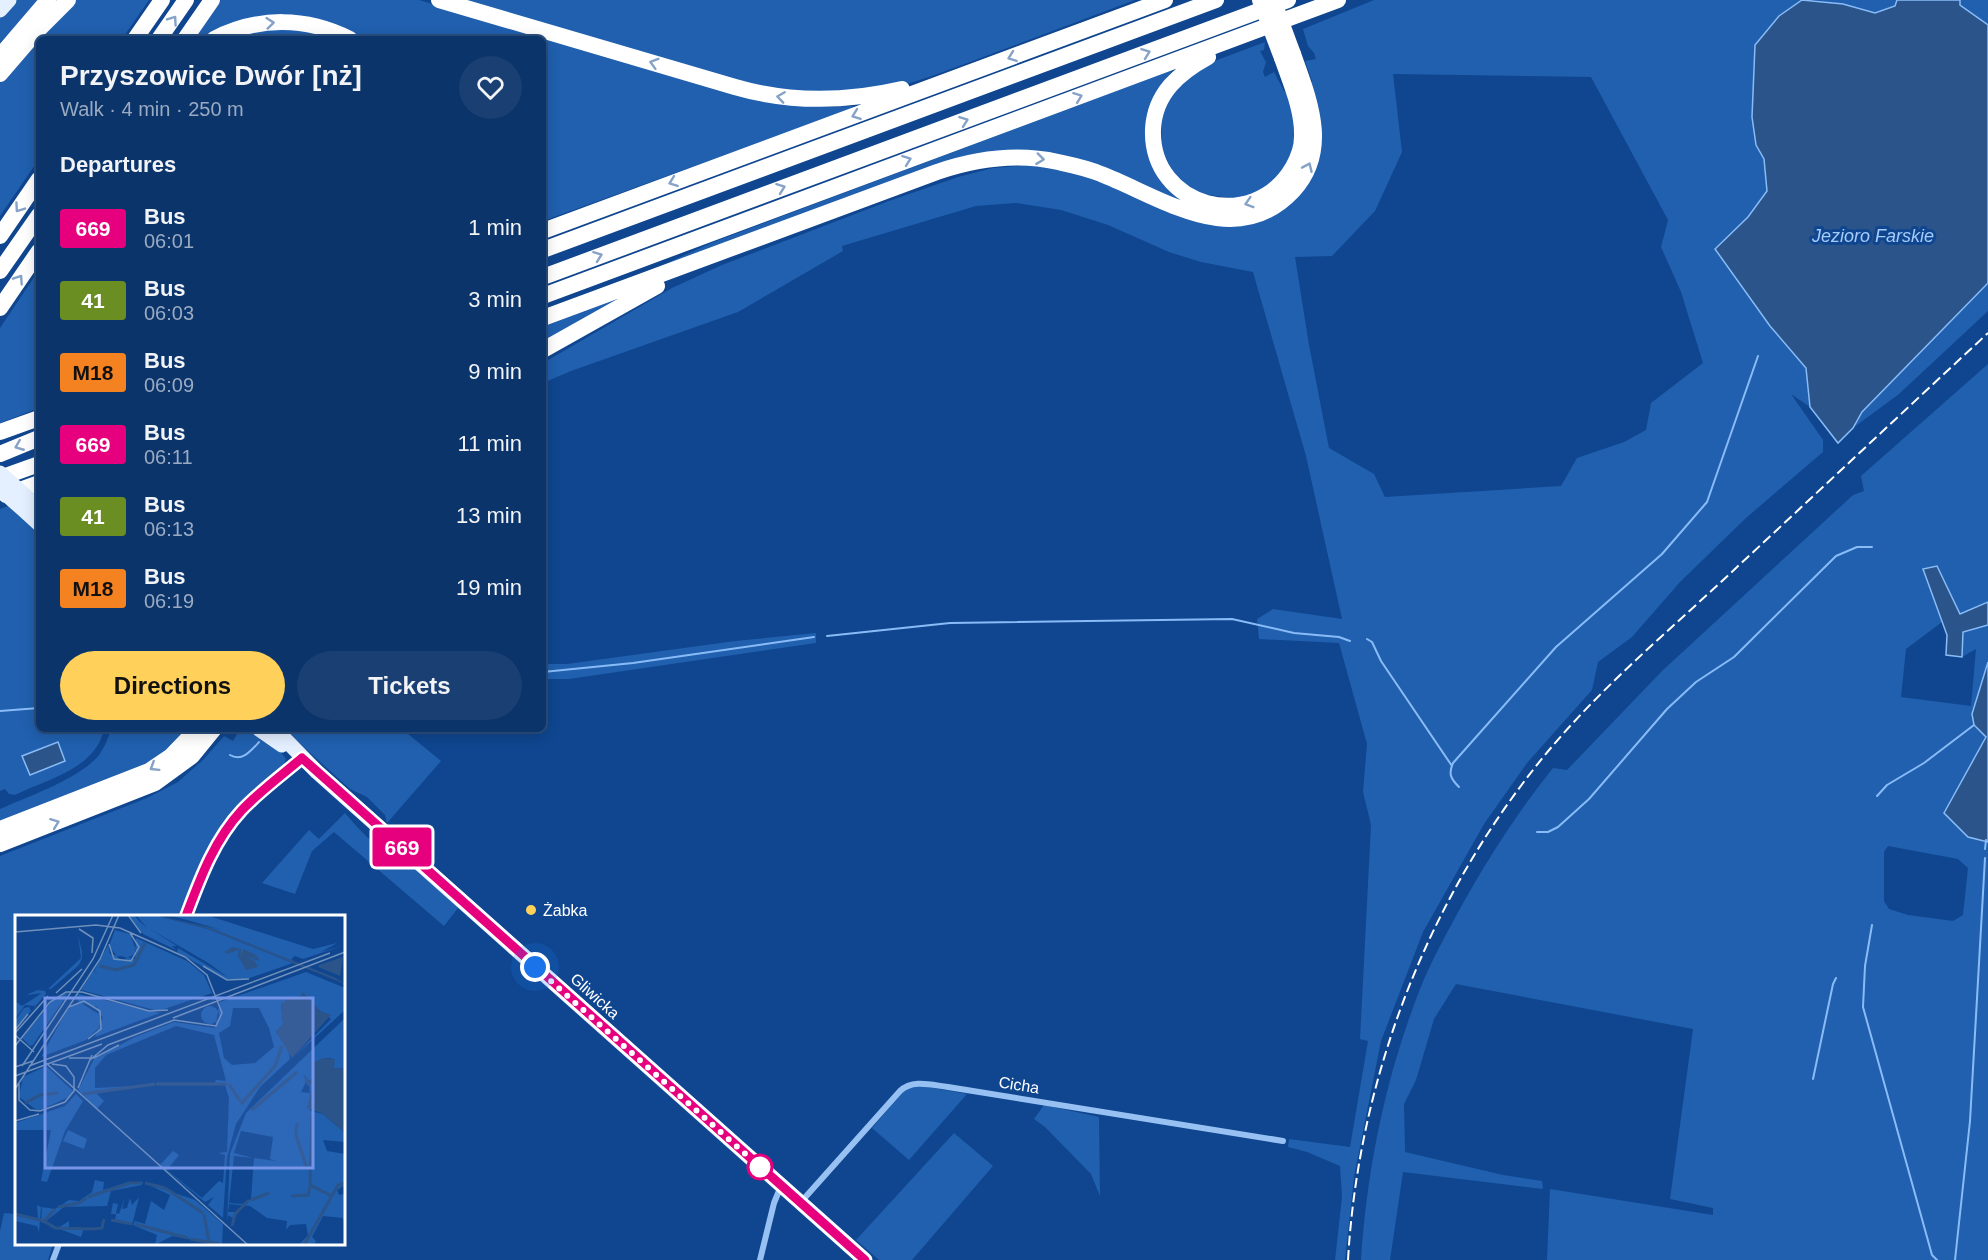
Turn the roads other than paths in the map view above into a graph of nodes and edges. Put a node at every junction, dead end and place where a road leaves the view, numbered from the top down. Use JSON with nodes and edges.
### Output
{"nodes":[{"id":1,"x":9,"y":0,"type":"edge"},
{"id":2,"x":48,"y":0,"type":"edge"},
{"id":3,"x":68,"y":0,"type":"edge"},
{"id":4,"x":162,"y":0,"type":"edge"},
{"id":5,"x":186,"y":0,"type":"edge"},
{"id":6,"x":212,"y":0,"type":"edge"},
{"id":7,"x":439,"y":0,"type":"edge"},
{"id":8,"x":1165,"y":0,"type":"edge"},
{"id":9,"x":1216,"y":0,"type":"edge"},
{"id":10,"x":1260,"y":0,"type":"edge"},
{"id":11,"x":1273,"y":0,"type":"edge"},
{"id":12,"x":1288,"y":0,"type":"edge"},
{"id":13,"x":1338,"y":0,"type":"edge"},
{"id":14,"x":0,"y":10,"type":"edge"},
{"id":15,"x":1261,"y":29,"type":"junction"},
{"id":16,"x":137,"y":36,"type":"edge"},
{"id":17,"x":161,"y":36,"type":"edge"},
{"id":18,"x":187,"y":36,"type":"edge"},
{"id":19,"x":222,"y":36,"type":"edge"},
{"id":20,"x":342,"y":36,"type":"edge"},
{"id":21,"x":0,"y":56,"type":"edge"},
{"id":22,"x":1288,"y":56,"type":"junction"},
{"id":23,"x":970,"y":73,"type":"junction"},
{"id":24,"x":0,"y":74,"type":"edge"},
{"id":25,"x":36,"y":183,"type":"edge"},
{"id":26,"x":36,"y":218,"type":"edge"},
{"id":27,"x":546,"y":230,"type":"edge"},
{"id":28,"x":0,"y":236,"type":"edge"},
{"id":29,"x":546,"y":249,"type":"edge"},
{"id":30,"x":36,"y":254,"type":"edge"},
{"id":31,"x":718,"y":254,"type":"junction"},
{"id":32,"x":0,"y":271,"type":"edge"},
{"id":33,"x":546,"y":276,"type":"edge"},
{"id":34,"x":546,"y":295,"type":"edge"},
{"id":35,"x":0,"y":308,"type":"edge"},
{"id":36,"x":546,"y":317,"type":"edge"},
{"id":37,"x":546,"y":348,"type":"edge"},
{"id":38,"x":36,"y":419,"type":"edge"},
{"id":39,"x":0,"y":432,"type":"edge"},
{"id":40,"x":36,"y":439,"type":"edge"},
{"id":41,"x":0,"y":454,"type":"edge"},
{"id":42,"x":36,"y":465,"type":"edge"},
{"id":43,"x":0,"y":473,"type":"edge"},
{"id":44,"x":0,"y":478,"type":"edge"},
{"id":45,"x":36,"y":484,"type":"edge"},
{"id":46,"x":0,"y":489,"type":"edge"},
{"id":47,"x":36,"y":492,"type":"edge"},
{"id":48,"x":0,"y":499,"type":"edge"},
{"id":49,"x":35,"y":515,"type":"edge"},
{"id":50,"x":194,"y":732,"type":"edge"},
{"id":51,"x":212,"y":732,"type":"edge"},
{"id":52,"x":264,"y":732,"type":"edge"},
{"id":53,"x":278,"y":732,"type":"edge"},
{"id":54,"x":302,"y":758,"type":"junction"},
{"id":55,"x":0,"y":830,"type":"edge"},
{"id":56,"x":0,"y":844,"type":"edge"},
{"id":57,"x":186,"y":915,"type":"edge"},
{"id":58,"x":1284,"y":1142,"type":"dead end"},
{"id":59,"x":781,"y":1185,"type":"junction"},
{"id":60,"x":801,"y":1203,"type":"junction"},
{"id":61,"x":59,"y":1245,"type":"edge"},
{"id":62,"x":53,"y":1260,"type":"edge"},
{"id":63,"x":760,"y":1260,"type":"edge"},
{"id":64,"x":865,"y":1260,"type":"edge"}],
"edges":[{"from":1,"to":14,"type":"main road"},
{"from":2,"to":21,"type":"highway"},
{"from":3,"to":24,"type":"highway"},
{"from":4,"to":16,"type":"highway"},
{"from":17,"to":5,"type":"highway","one_way":true},
{"from":6,"to":18,"type":"highway"},
{"from":23,"to":7,"type":"highway","one_way":true},
{"from":8,"to":23,"type":"highway","one_way":true},
{"from":9,"to":29,"type":"highway"},
{"from":10,"to":22,"type":"highway","bridge":true},
{"from":11,"to":22,"type":"highway","bridge":true},
{"from":33,"to":12,"type":"highway","one_way":true},
{"from":13,"to":15,"type":"highway"},
{"from":22,"to":15,"type":"highway","one_way":true},
{"from":34,"to":15,"type":"highway","one_way":true},
{"from":19,"to":20,"type":"highway","one_way":true},
{"from":31,"to":22,"type":"highway","one_way":true},
{"from":23,"to":27,"type":"highway","one_way":true},
{"from":25,"to":28,"type":"highway","one_way":true},
{"from":26,"to":32,"type":"highway"},
{"from":35,"to":30,"type":"highway","one_way":true},
{"from":31,"to":36,"type":"highway"},
{"from":31,"to":37,"type":"highway"},
{"from":38,"to":39,"type":"highway"},
{"from":40,"to":41,"type":"highway","one_way":true},
{"from":42,"to":44,"type":"highway"},
{"from":43,"to":49,"type":"main road","bridge":true},
{"from":45,"to":48,"type":"highway"},
{"from":46,"to":49,"type":"main road","bridge":true},
{"from":47,"to":48,"type":"highway"},
{"from":50,"to":55,"type":"highway","one_way":true},
{"from":56,"to":51,"type":"highway","one_way":true},
{"from":52,"to":54,"type":"main road"},
{"from":53,"to":54,"type":"main road"},
{"from":54,"to":57,"type":"street"},
{"from":54,"to":59,"type":"main road","name":"Gliwicka"},
{"from":58,"to":60,"type":"street","name":"Cicha"},
{"from":59,"to":60,"type":"main road","name":"Gliwicka"},
{"from":59,"to":63,"type":"street"},
{"from":60,"to":64,"type":"main road","name":"Gliwicka"},
{"from":61,"to":62,"type":"street"}]}
